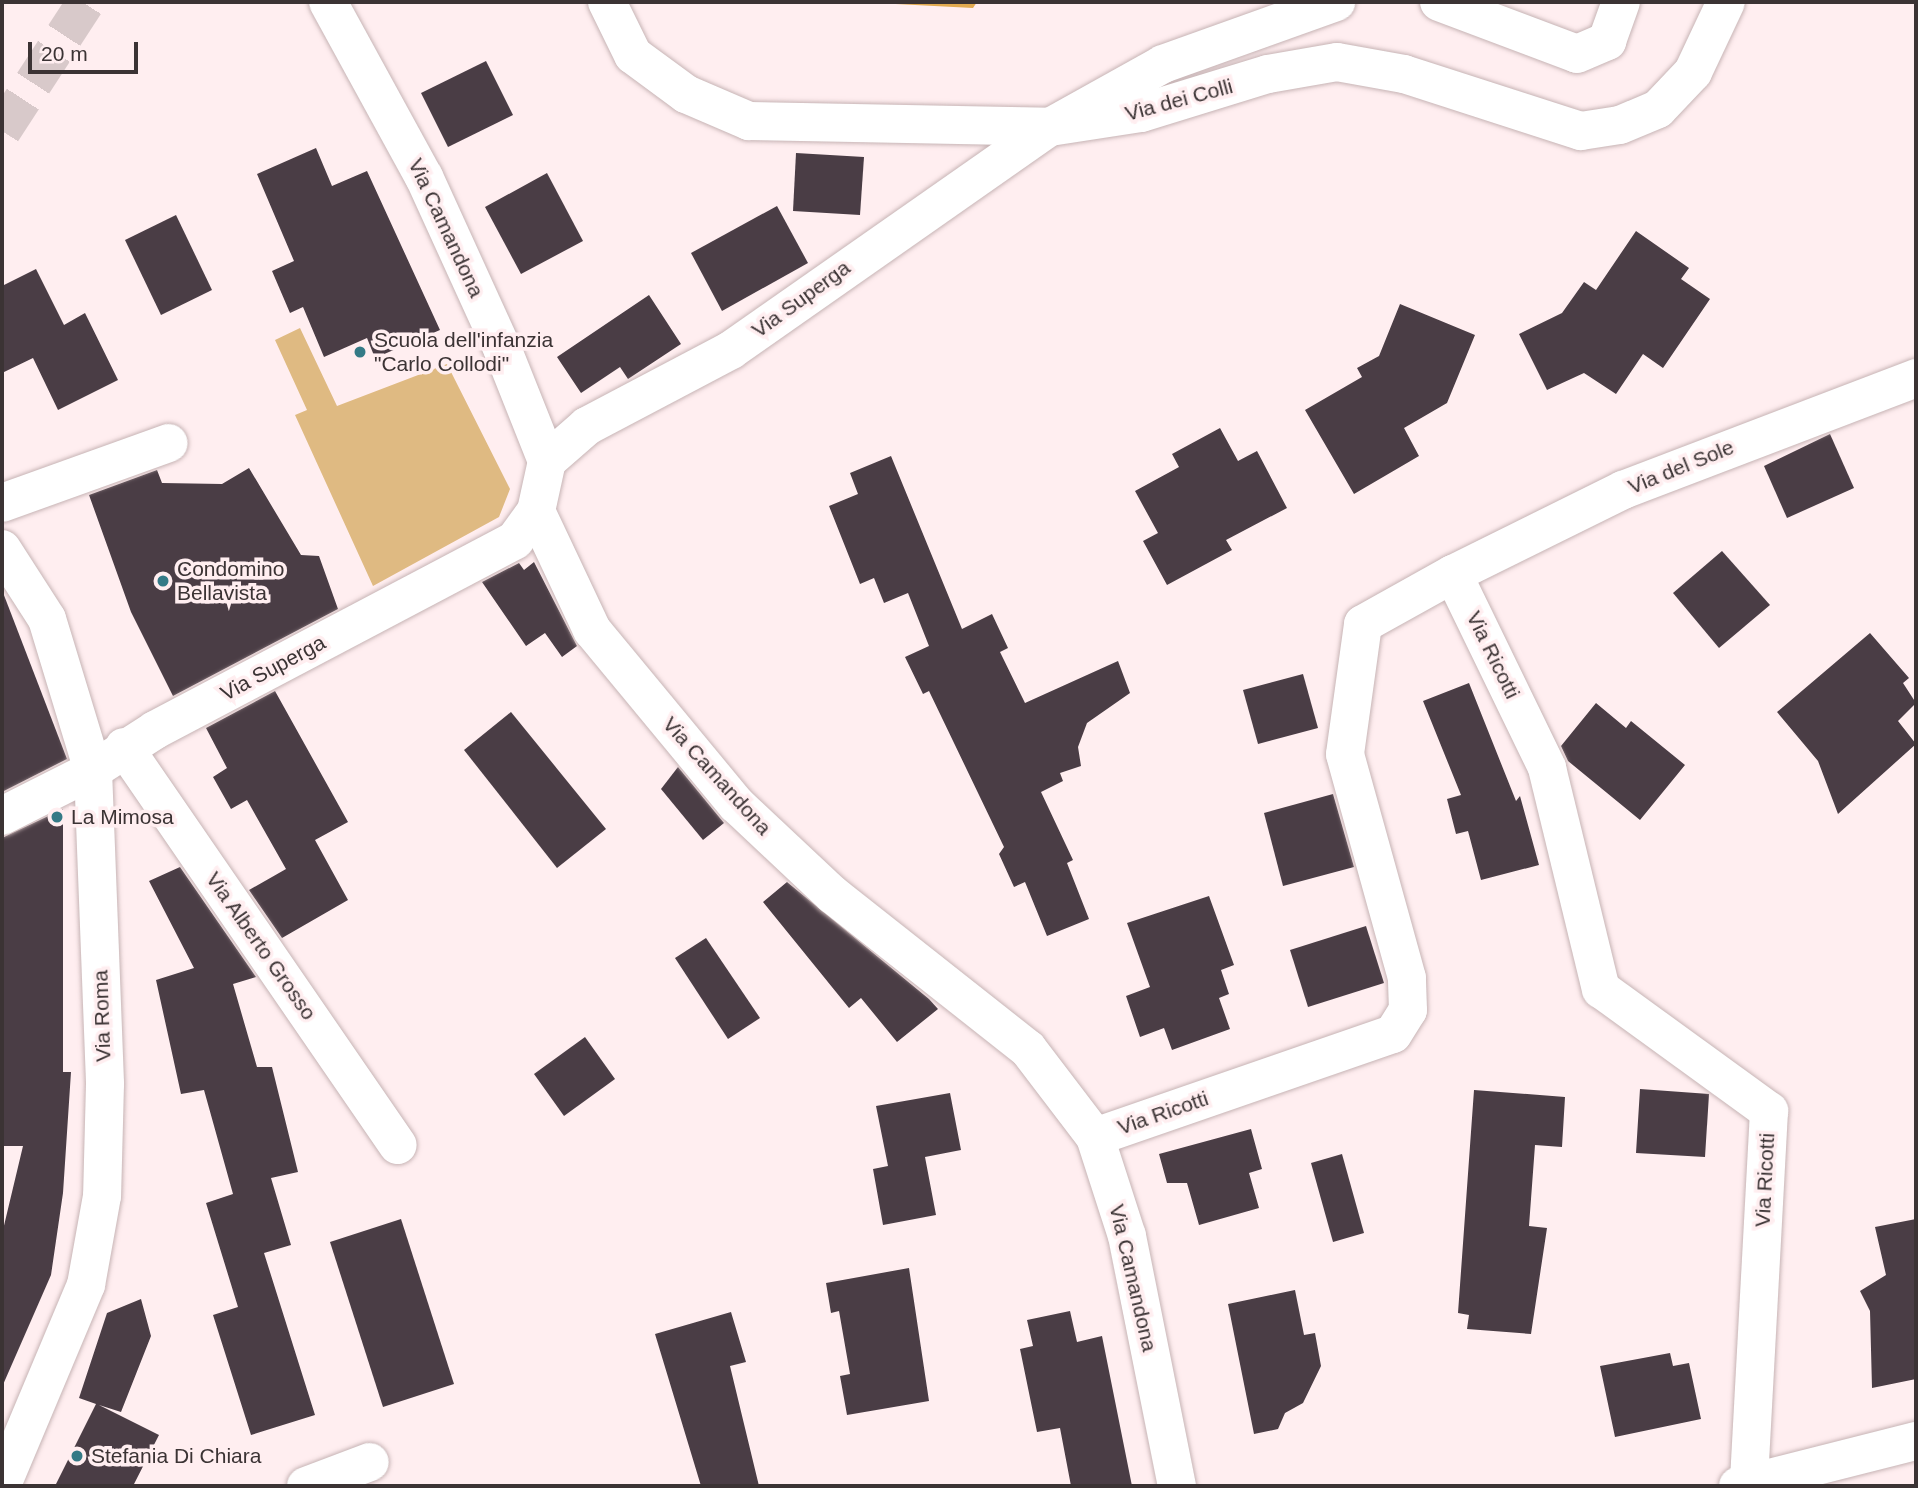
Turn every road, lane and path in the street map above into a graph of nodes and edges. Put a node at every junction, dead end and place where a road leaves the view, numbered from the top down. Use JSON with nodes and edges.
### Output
{"nodes":[{"id":1,"x":328,"y":2,"type":"edge"},
{"id":2,"x":607,"y":2,"type":"edge"},
{"id":3,"x":1336,"y":2,"type":"edge"},
{"id":4,"x":1439,"y":2,"type":"edge"},
{"id":5,"x":1621,"y":2,"type":"edge"},
{"id":6,"x":1726,"y":2,"type":"edge"},
{"id":7,"x":1050,"y":127,"type":"junction"},
{"id":8,"x":1916,"y":378,"type":"edge"},
{"id":9,"x":169,"y":443,"type":"dead end"},
{"id":10,"x":547,"y":461,"type":"junction"},
{"id":11,"x":2,"y":503,"type":"edge"},
{"id":12,"x":536,"y":511,"type":"junction"},
{"id":13,"x":2,"y":549,"type":"edge"},
{"id":14,"x":1453,"y":574,"type":"junction"},
{"id":15,"x":124,"y":747,"type":"junction"},
{"id":16,"x":93,"y":770,"type":"junction"},
{"id":17,"x":2,"y":816,"type":"edge"},
{"id":18,"x":1095,"y":1136,"type":"junction"},
{"id":19,"x":398,"y":1144,"type":"dead end"},
{"id":20,"x":1916,"y":1441,"type":"edge"},
{"id":21,"x":370,"y":1462,"type":"dead end"},
{"id":22,"x":2,"y":1485,"type":"edge"},
{"id":23,"x":1744,"y":1485,"type":"edge"},
{"id":24,"x":306,"y":1486,"type":"edge"},
{"id":25,"x":1177,"y":1486,"type":"edge"}],
"edges":[{"from":1,"to":10,"type":"street","name":"Via Camandona"},
{"from":2,"to":7,"type":"street","name":"Via dei Colli"},
{"from":3,"to":7,"type":"street","name":"Via Superga"},
{"from":4,"to":5,"type":"street"},
{"from":6,"to":7,"type":"street","name":"Via dei Colli"},
{"from":7,"to":10,"type":"street","name":"Via Superga"},
{"from":8,"to":14,"type":"street","name":"Via del Sole"},
{"from":9,"to":11,"type":"street"},
{"from":10,"to":12,"type":"street"},
{"from":12,"to":15,"type":"street","name":"Via Superga"},
{"from":12,"to":18,"type":"street","name":"Via Camandona"},
{"from":13,"to":16,"type":"street","name":"Via Roma"},
{"from":14,"to":18,"type":"street","name":"Via Ricotti"},
{"from":14,"to":23,"type":"street","name":"Via Ricotti"},
{"from":15,"to":16,"type":"street","name":"Via Superga"},
{"from":15,"to":19,"type":"street","name":"Via Alberto Grosso"},
{"from":16,"to":17,"type":"street","name":"Via Superga"},
{"from":16,"to":22,"type":"street","name":"Via Roma"},
{"from":18,"to":25,"type":"street","name":"Via Camandona"},
{"from":20,"to":23,"type":"street"},
{"from":21,"to":24,"type":"street"}]}
